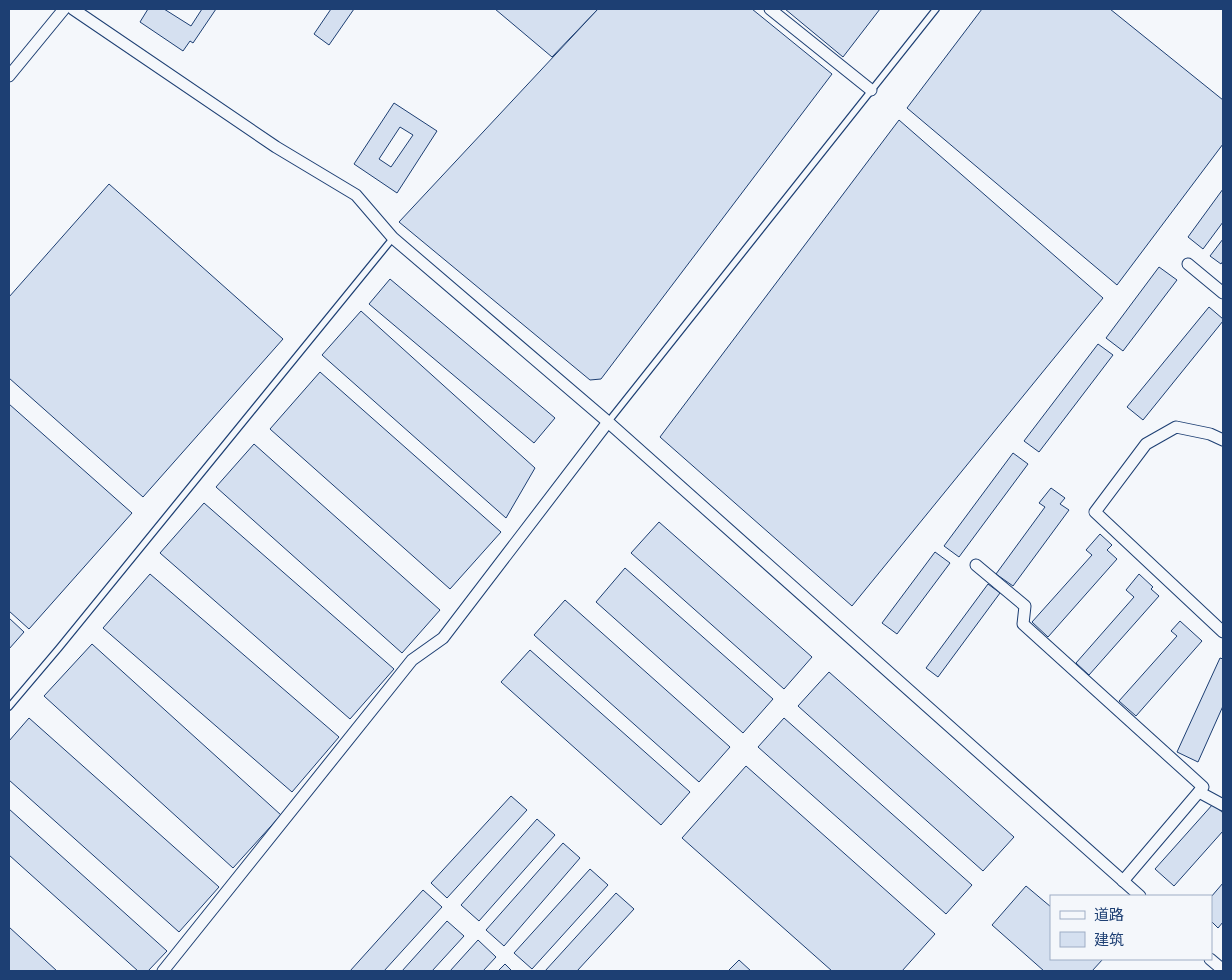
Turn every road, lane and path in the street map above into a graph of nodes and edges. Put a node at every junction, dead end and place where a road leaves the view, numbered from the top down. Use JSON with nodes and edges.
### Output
{"nodes":[{"id":1,"x":64,"y":9,"type":"edge"},
{"id":2,"x":73,"y":9,"type":"edge"},
{"id":3,"x":770,"y":9,"type":"edge"},
{"id":4,"x":936,"y":9,"type":"edge"},
{"id":5,"x":9,"y":76,"type":"edge"},
{"id":6,"x":871,"y":90,"type":"junction"},
{"id":7,"x":393,"y":238,"type":"junction"},
{"id":8,"x":1188,"y":264,"type":"dead end"},
{"id":9,"x":1223,"y":293,"type":"edge"},
{"id":10,"x":608,"y":422,"type":"junction"},
{"id":11,"x":1223,"y":440,"type":"edge"},
{"id":12,"x":976,"y":565,"type":"dead end"},
{"id":13,"x":1223,"y":632,"type":"edge"},
{"id":14,"x":9,"y":707,"type":"edge"},
{"id":15,"x":1199,"y":792,"type":"junction"},
{"id":16,"x":1223,"y":805,"type":"edge"},
{"id":17,"x":1123,"y":881,"type":"junction"},
{"id":18,"x":1139,"y":895,"type":"edge"},
{"id":19,"x":1211,"y":960,"type":"edge"},
{"id":20,"x":1223,"y":970,"type":"edge"},
{"id":21,"x":163,"y":971,"type":"edge"}],
"edges":[{"from":1,"to":5,"type":"street"},
{"from":2,"to":7,"type":"street"},
{"from":3,"to":6,"type":"street"},
{"from":4,"to":6,"type":"lane"},
{"from":6,"to":10,"type":"lane"},
{"from":7,"to":10,"type":"street"},
{"from":7,"to":14,"type":"lane"},
{"from":8,"to":9,"type":"street"},
{"from":10,"to":17,"type":"street"},
{"from":10,"to":21,"type":"street"},
{"from":11,"to":13,"type":"street"},
{"from":12,"to":15,"type":"street"},
{"from":15,"to":16,"type":"street"},
{"from":15,"to":17,"type":"street"},
{"from":17,"to":18,"type":"street"},
{"from":19,"to":20,"type":"street"}]}
